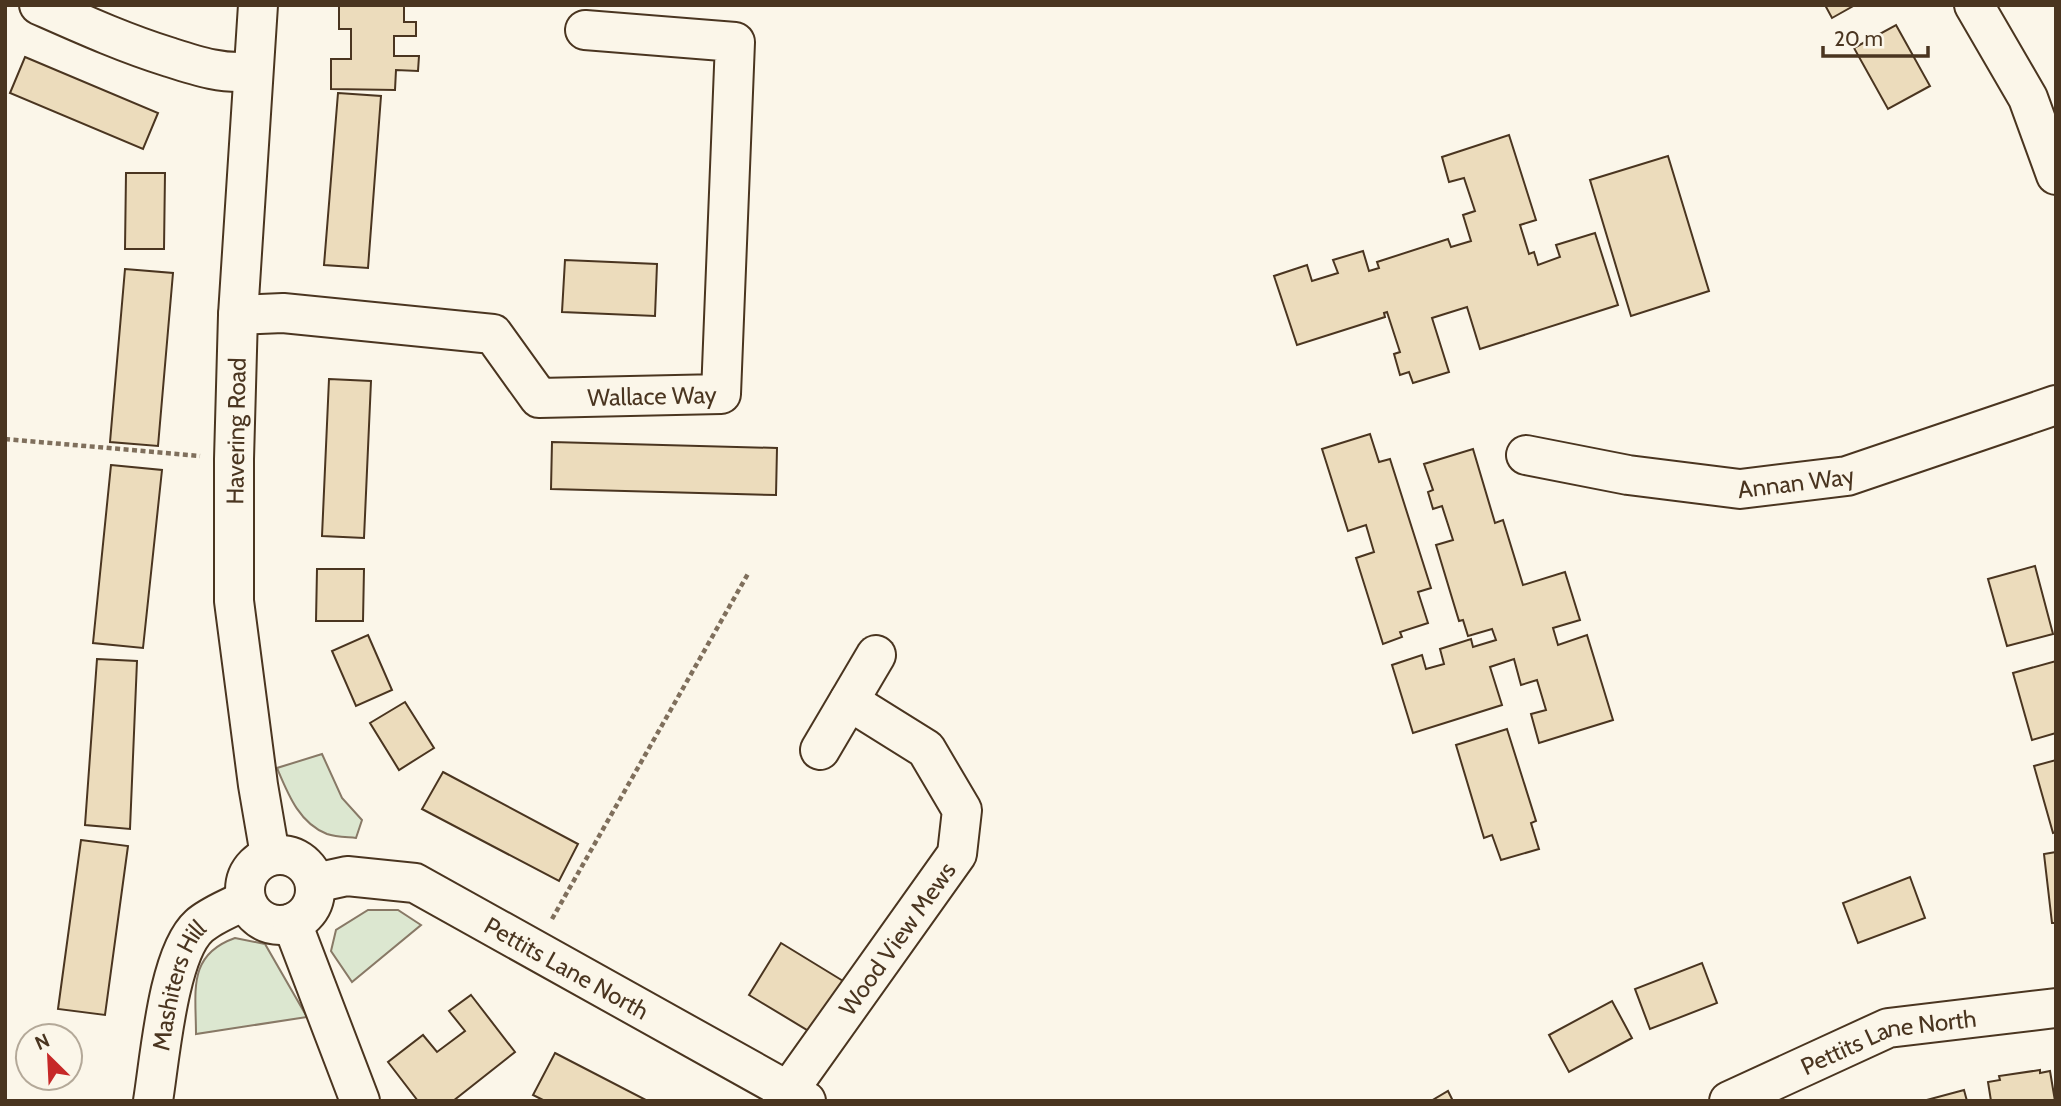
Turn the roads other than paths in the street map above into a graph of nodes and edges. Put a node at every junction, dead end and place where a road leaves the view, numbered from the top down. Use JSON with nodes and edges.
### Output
{"nodes":[{"id":1,"x":39,"y":5,"type":"edge"},
{"id":2,"x":258,"y":5,"type":"edge"},
{"id":3,"x":1974,"y":5,"type":"edge"},
{"id":4,"x":585,"y":30,"type":"dead end"},
{"id":5,"x":253,"y":71,"type":"junction"},
{"id":6,"x":2056,"y":175,"type":"edge"},
{"id":7,"x":238,"y":315,"type":"junction"},
{"id":8,"x":2056,"y":405,"type":"edge"},
{"id":9,"x":1526,"y":455,"type":"dead end"},
{"id":10,"x":876,"y":655,"type":"dead end"},
{"id":11,"x":849,"y":701,"type":"junction"},
{"id":12,"x":820,"y":750,"type":"dead end"},
{"id":13,"x":270,"y":855,"type":"junction"},
{"id":14,"x":315,"y":883,"type":"junction"},
{"id":15,"x":245,"y":900,"type":"junction"},
{"id":16,"x":292,"y":923,"type":"junction"},
{"id":17,"x":2056,"y":1008,"type":"edge"},
{"id":18,"x":798,"y":1095,"type":"edge"},
{"id":19,"x":153,"y":1101,"type":"edge"},
{"id":20,"x":360,"y":1101,"type":"edge"},
{"id":21,"x":1729,"y":1101,"type":"edge"}],
"edges":[{"from":1,"to":5,"type":"street"},
{"from":2,"to":5,"type":"street","name":"Havering Road"},
{"from":3,"to":6,"type":"street"},
{"from":4,"to":7,"type":"street","name":"Wallace Way"},
{"from":5,"to":7,"type":"street","name":"Havering Road"},
{"from":7,"to":13,"type":"street","name":"Havering Road"},
{"from":8,"to":9,"type":"street","name":"Annan Way"},
{"from":10,"to":11,"type":"street"},
{"from":11,"to":12,"type":"street"},
{"from":11,"to":18,"type":"street","name":"Wood View Mews"},
{"from":13,"to":14,"type":"street"},
{"from":13,"to":15,"type":"street"},
{"from":14,"to":16,"type":"street"},
{"from":14,"to":18,"type":"street","name":"Pettits Lane North"},
{"from":15,"to":16,"type":"street"},
{"from":15,"to":19,"type":"street","name":"Mashiters Hill"},
{"from":16,"to":20,"type":"street"},
{"from":17,"to":21,"type":"street","name":"Pettits Lane North"}]}
